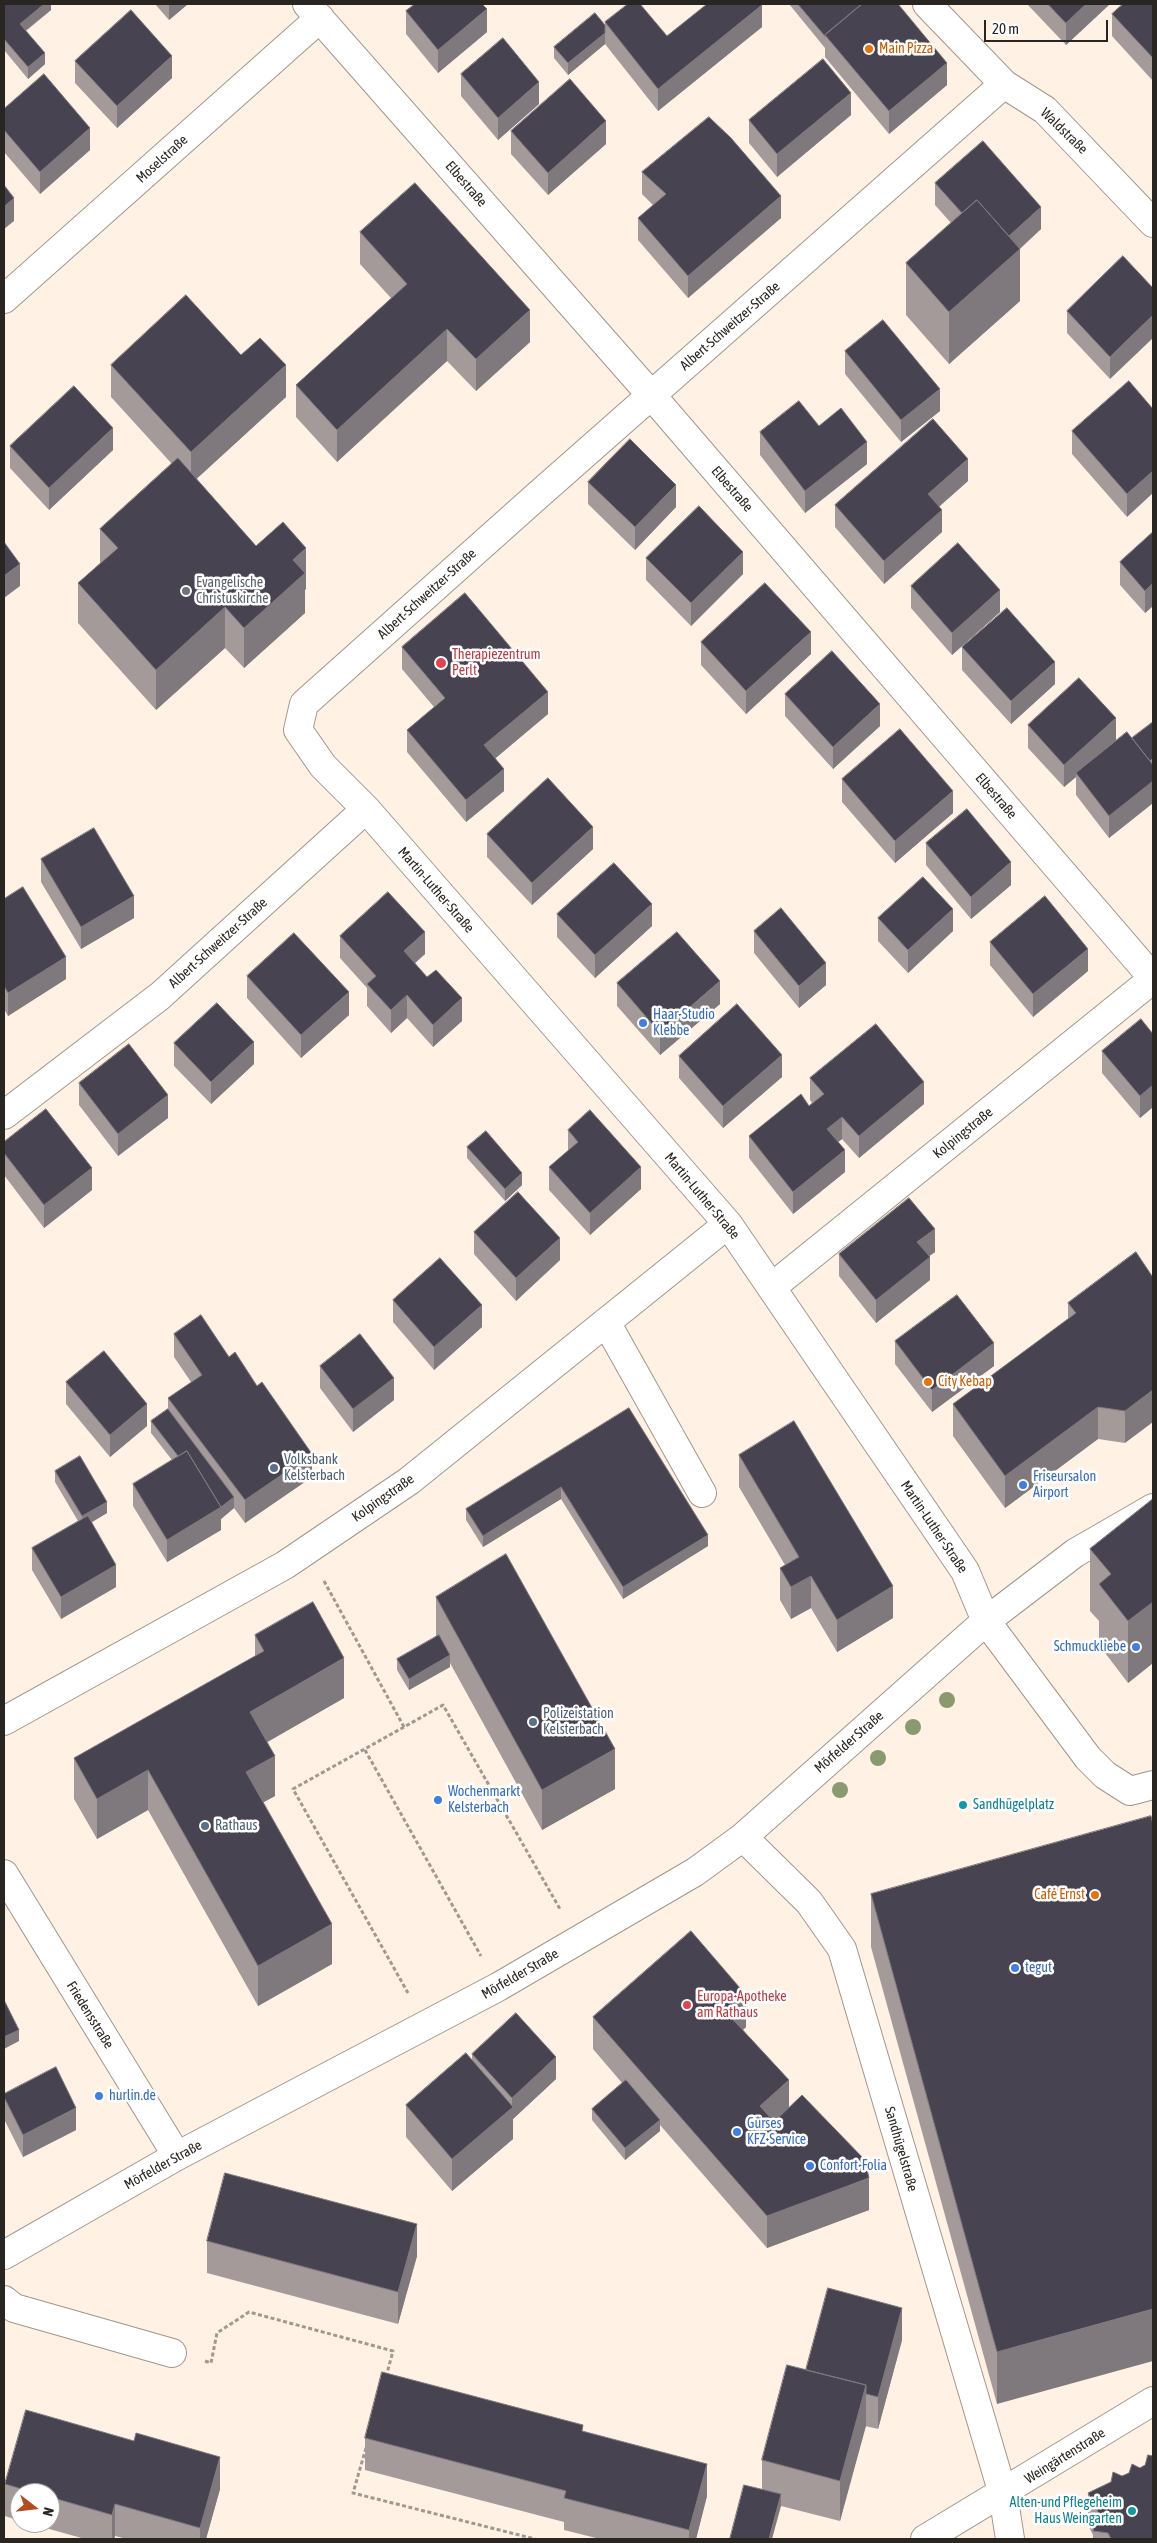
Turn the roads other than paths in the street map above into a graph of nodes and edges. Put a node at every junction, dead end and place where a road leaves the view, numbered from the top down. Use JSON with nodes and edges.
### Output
{"nodes":[{"id":1,"x":927,"y":4,"type":"edge"},
{"id":2,"x":313,"y":11,"type":"edge"},
{"id":3,"x":1004,"y":84,"type":"junction"},
{"id":4,"x":1153,"y":223,"type":"edge"},
{"id":5,"x":4,"y":299,"type":"edge"},
{"id":6,"x":652,"y":396,"type":"junction"},
{"id":7,"x":366,"y":809,"type":"junction"},
{"id":8,"x":1153,"y":978,"type":"edge"},
{"id":9,"x":4,"y":1115,"type":"edge"},
{"id":10,"x":728,"y":1224,"type":"junction"},
{"id":11,"x":772,"y":1287,"type":"junction"},
{"id":12,"x":606,"y":1322,"type":"junction"},
{"id":13,"x":702,"y":1492,"type":"dead end"},
{"id":14,"x":1153,"y":1508,"type":"edge"},
{"id":15,"x":986,"y":1620,"type":"junction"},
{"id":16,"x":4,"y":1721,"type":"edge"},
{"id":17,"x":1153,"y":1785,"type":"edge"},
{"id":18,"x":742,"y":1837,"type":"junction"},
{"id":19,"x":4,"y":1874,"type":"edge"},
{"id":20,"x":177,"y":2156,"type":"junction"},
{"id":21,"x":4,"y":2255,"type":"edge"},
{"id":22,"x":4,"y":2300,"type":"edge"},
{"id":23,"x":172,"y":2353,"type":"road end"},
{"id":24,"x":1153,"y":2401,"type":"edge"},
{"id":25,"x":1003,"y":2494,"type":"junction"},
{"id":26,"x":925,"y":2539,"type":"edge"},
{"id":27,"x":1010,"y":2539,"type":"edge"}],
"edges":[{"from":1,"to":3,"type":"street","name":"Waldstraße"},
{"from":2,"to":5,"type":"street","name":"Moselstraße"},
{"from":2,"to":6,"type":"street","name":"Elbestraße"},
{"from":3,"to":4,"type":"street","name":"Waldstraße"},
{"from":3,"to":6,"type":"street","name":"Albert-Schweitzer-Straße"},
{"from":6,"to":7,"type":"street","name":"Albert-Schweitzer-Straße"},
{"from":6,"to":8,"type":"street","name":"Elbestraße"},
{"from":7,"to":9,"type":"street","name":"Albert-Schweitzer-Straße"},
{"from":7,"to":10,"type":"street","name":"Martin-Luther-Straße"},
{"from":8,"to":11,"type":"street","name":"Kolpingstraße"},
{"from":10,"to":11,"type":"street","name":"Martin-Luther-Straße"},
{"from":10,"to":12,"type":"street","name":"Kolpingstraße"},
{"from":11,"to":15,"type":"street","name":"Martin-Luther-Straße"},
{"from":12,"to":13,"type":"street"},
{"from":12,"to":16,"type":"street","name":"Kolpingstraße"},
{"from":14,"to":15,"type":"street","name":"Mörfelder Straße"},
{"from":15,"to":17,"type":"street"},
{"from":15,"to":18,"type":"street","name":"Mörfelder Straße"},
{"from":18,"to":20,"type":"street","name":"Mörfelder Straße"},
{"from":18,"to":25,"type":"street","name":"Sandhügelstraße"},
{"from":19,"to":20,"type":"street","name":"Friedensstraße"},
{"from":20,"to":21,"type":"street","name":"Mörfelder Straße"},
{"from":22,"to":23,"type":"street"},
{"from":24,"to":25,"type":"street","name":"Weingärtenstraße"},
{"from":25,"to":26,"type":"street","name":"Weingärtenstraße"},
{"from":25,"to":27,"type":"street","name":"Sandhügelstraße"}]}
